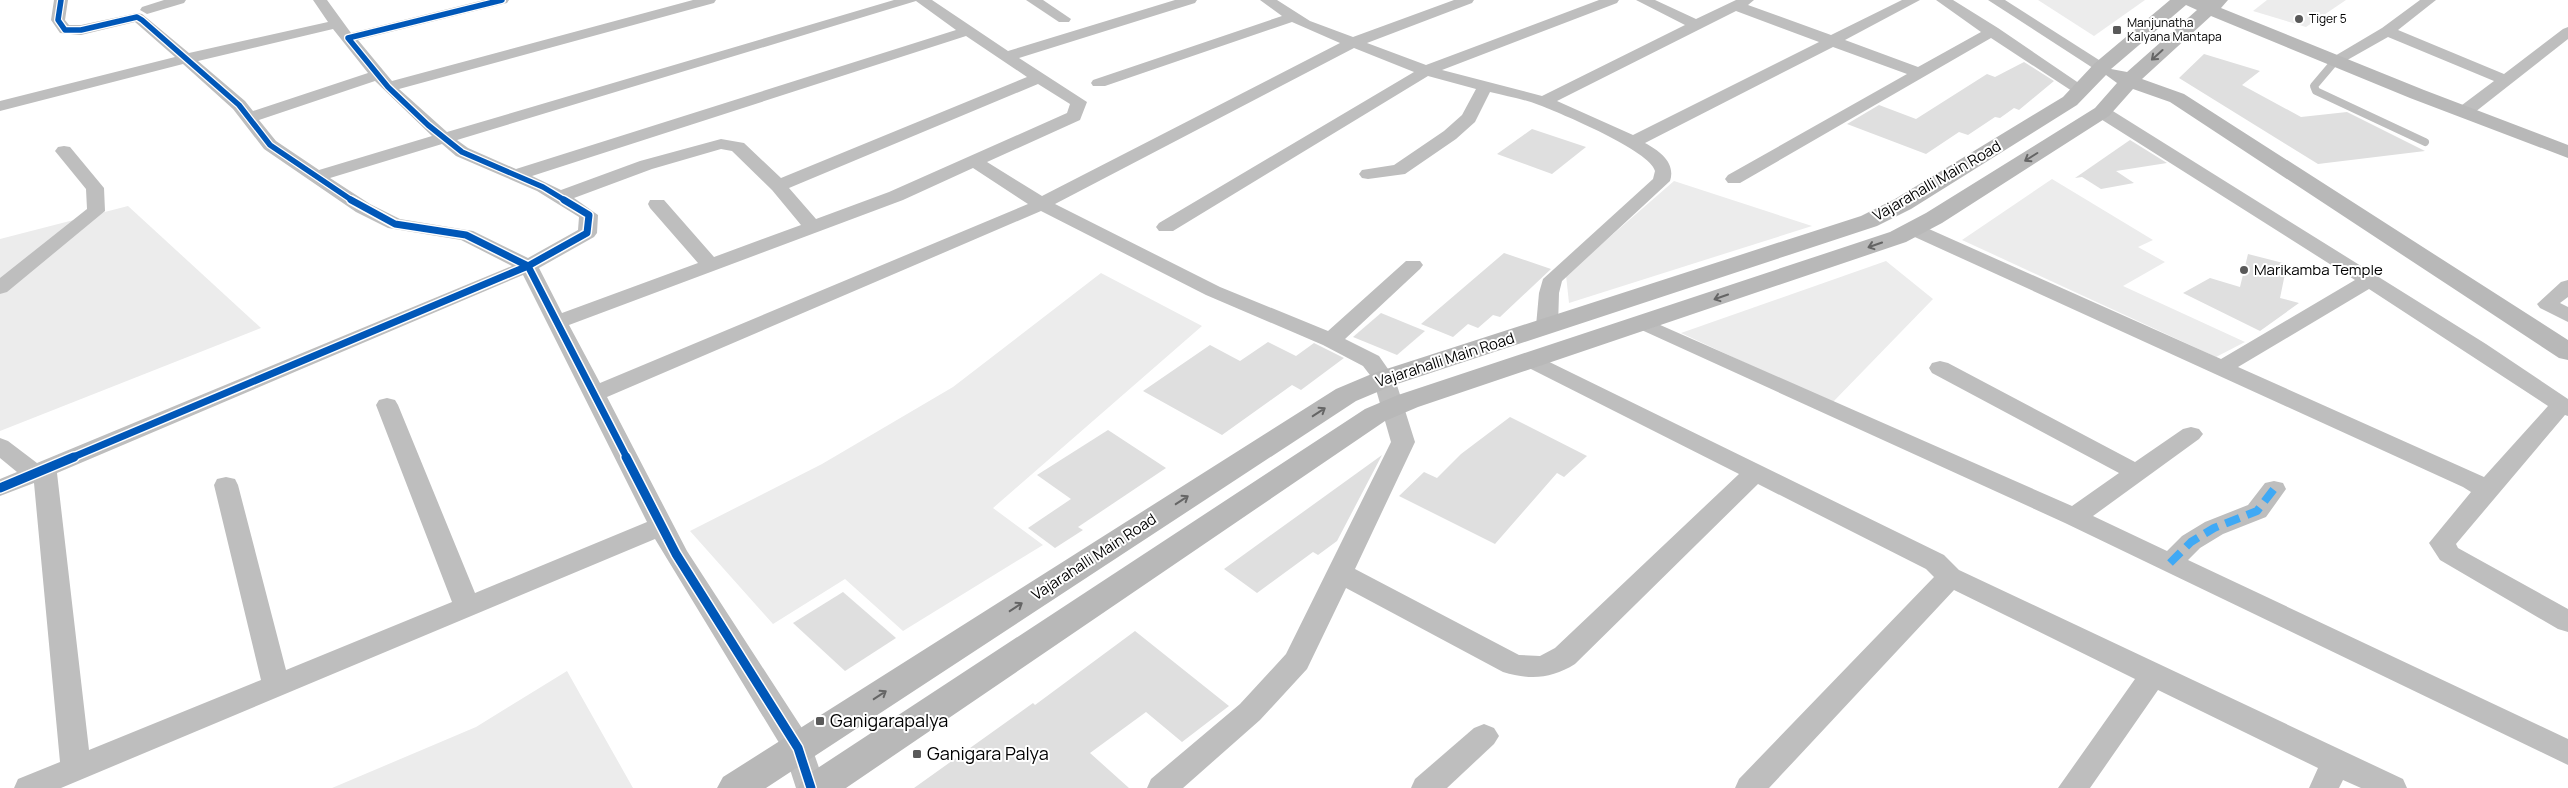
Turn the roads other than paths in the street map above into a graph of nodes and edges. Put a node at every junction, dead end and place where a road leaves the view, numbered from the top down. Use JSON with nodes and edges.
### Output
{"nodes":[{"id":1,"x":61,"y":0,"type":"edge"},
{"id":2,"x":179,"y":0,"type":"edge"},
{"id":3,"x":320,"y":0,"type":"edge"},
{"id":4,"x":502,"y":0,"type":"edge"},
{"id":5,"x":709,"y":0,"type":"edge"},
{"id":6,"x":909,"y":0,"type":"edge"},
{"id":7,"x":922,"y":0,"type":"edge"},
{"id":8,"x":1033,"y":0,"type":"edge"},
{"id":9,"x":1190,"y":0,"type":"edge"},
{"id":10,"x":1299,"y":0,"type":"edge"},
{"id":11,"x":1467,"y":0,"type":"edge"},
{"id":12,"x":1612,"y":0,"type":"edge"},
{"id":13,"x":1644,"y":0,"type":"edge"},
{"id":14,"x":1914,"y":0,"type":"edge"},
{"id":15,"x":1943,"y":0,"type":"edge"},
{"id":16,"x":1995,"y":0,"type":"edge"},
{"id":17,"x":2181,"y":0,"type":"edge"},
{"id":18,"x":2430,"y":0,"type":"edge"},
{"id":19,"x":1272,"y":3,"type":"edge"},
{"id":20,"x":1741,"y":3,"type":"edge"},
{"id":21,"x":2205,"y":3,"type":"edge"},
{"id":22,"x":450,"y":6,"type":"edge"},
{"id":23,"x":141,"y":9,"type":"edge"},
{"id":24,"x":1294,"y":17,"type":"junction"},
{"id":25,"x":1064,"y":19,"type":"dead end"},
{"id":26,"x":1696,"y":25,"type":"junction"},
{"id":27,"x":342,"y":31,"type":"junction"},
{"id":28,"x":967,"y":31,"type":"junction"},
{"id":29,"x":1993,"y":31,"type":"junction"},
{"id":30,"x":2387,"y":31,"type":"junction"},
{"id":31,"x":2568,"y":32,"type":"edge"},
{"id":32,"x":1833,"y":41,"type":"junction"},
{"id":33,"x":1354,"y":42,"type":"junction"},
{"id":34,"x":1006,"y":57,"type":"junction"},
{"id":35,"x":184,"y":59,"type":"junction"},
{"id":36,"x":2336,"y":60,"type":"junction"},
{"id":37,"x":2102,"y":67,"type":"junction"},
{"id":38,"x":1426,"y":71,"type":"junction"},
{"id":39,"x":1920,"y":73,"type":"junction"},
{"id":40,"x":1038,"y":78,"type":"junction"},
{"id":41,"x":2505,"y":80,"type":"junction"},
{"id":42,"x":383,"y":81,"type":"junction"},
{"id":43,"x":2129,"y":81,"type":"junction"},
{"id":44,"x":1099,"y":83,"type":"dead end"},
{"id":45,"x":1485,"y":87,"type":"junction"},
{"id":46,"x":2080,"y":90,"type":"junction"},
{"id":47,"x":1544,"y":101,"type":"junction"},
{"id":48,"x":0,"y":106,"type":"edge"},
{"id":49,"x":2102,"y":112,"type":"junction"},
{"id":50,"x":2464,"y":112,"type":"junction"},
{"id":51,"x":249,"y":118,"type":"junction"},
{"id":52,"x":447,"y":139,"type":"junction"},
{"id":53,"x":1633,"y":142,"type":"junction"},
{"id":54,"x":2424,"y":142,"type":"dead end"},
{"id":55,"x":64,"y":151,"type":"dead end"},
{"id":56,"x":2568,"y":152,"type":"edge"},
{"id":57,"x":974,"y":161,"type":"junction"},
{"id":58,"x":1368,"y":174,"type":"dead end"},
{"id":59,"x":515,"y":175,"type":"junction"},
{"id":60,"x":317,"y":176,"type":"junction"},
{"id":61,"x":1734,"y":179,"type":"dead end"},
{"id":62,"x":778,"y":186,"type":"junction"},
{"id":63,"x":559,"y":197,"type":"junction"},
{"id":64,"x":657,"y":204,"type":"dead end"},
{"id":65,"x":1041,"y":204,"type":"junction"},
{"id":66,"x":813,"y":227,"type":"junction"},
{"id":67,"x":1166,"y":227,"type":"dead end"},
{"id":68,"x":1913,"y":229,"type":"junction"},
{"id":69,"x":1413,"y":264,"type":"dead end"},
{"id":70,"x":711,"y":265,"type":"junction"},
{"id":71,"x":528,"y":266,"type":"junction"},
{"id":72,"x":2369,"y":280,"type":"junction"},
{"id":73,"x":2568,"y":286,"type":"edge"},
{"id":74,"x":0,"y":288,"type":"edge"},
{"id":75,"x":2568,"y":316,"type":"edge"},
{"id":76,"x":557,"y":322,"type":"junction"},
{"id":77,"x":1642,"y":323,"type":"junction"},
{"id":78,"x":1547,"y":326,"type":"junction"},
{"id":79,"x":1331,"y":340,"type":"junction"},
{"id":80,"x":2568,"y":352,"type":"edge"},
{"id":81,"x":1531,"y":360,"type":"junction"},
{"id":82,"x":2223,"y":367,"type":"junction"},
{"id":83,"x":1940,"y":368,"type":"dead end"},
{"id":84,"x":1384,"y":378,"type":"junction"},
{"id":85,"x":594,"y":394,"type":"junction"},
{"id":86,"x":387,"y":405,"type":"dead end"},
{"id":87,"x":2565,"y":407,"type":"edge"},
{"id":88,"x":1392,"y":408,"type":"junction"},
{"id":89,"x":2192,"y":434,"type":"dead end"},
{"id":90,"x":0,"y":446,"type":"edge"},
{"id":91,"x":40,"y":471,"type":"junction"},
{"id":92,"x":1755,"y":472,"type":"junction"},
{"id":93,"x":2137,"y":473,"type":"junction"},
{"id":94,"x":226,"y":485,"type":"dead end"},
{"id":95,"x":0,"y":488,"type":"edge"},
{"id":96,"x":2274,"y":490,"type":"dead end"},
{"id":97,"x":2484,"y":493,"type":"junction"},
{"id":98,"x":2074,"y":517,"type":"junction"},
{"id":99,"x":662,"y":526,"type":"junction"},
{"id":100,"x":2170,"y":563,"type":"junction"},
{"id":101,"x":1340,"y":573,"type":"junction"},
{"id":102,"x":1950,"y":577,"type":"junction"},
{"id":103,"x":467,"y":606,"type":"junction"},
{"id":104,"x":2568,"y":622,"type":"edge"},
{"id":105,"x":2153,"y":675,"type":"junction"},
{"id":106,"x":276,"y":685,"type":"junction"},
{"id":107,"x":1484,"y":736,"type":"dead end"},
{"id":108,"x":798,"y":748,"type":"junction"},
{"id":109,"x":2568,"y":752,"type":"edge"},
{"id":110,"x":76,"y":768,"type":"junction"},
{"id":111,"x":2330,"y":776,"type":"edge"},
{"id":112,"x":29,"y":788,"type":"edge"},
{"id":113,"x":736,"y":788,"type":"edge"},
{"id":114,"x":811,"y":788,"type":"edge"},
{"id":115,"x":817,"y":788,"type":"edge"},
{"id":116,"x":1162,"y":788,"type":"edge"},
{"id":117,"x":1426,"y":788,"type":"edge"},
{"id":118,"x":1750,"y":788,"type":"edge"},
{"id":119,"x":2073,"y":788,"type":"edge"},
{"id":120,"x":2392,"y":788,"type":"edge"}],
"edges":[{"from":1,"to":23,"type":"street"},
{"from":2,"to":23,"type":"street"},
{"from":3,"to":27,"type":"street"},
{"from":4,"to":22,"type":"street"},
{"from":5,"to":42,"type":"street"},
{"from":6,"to":52,"type":"street"},
{"from":7,"to":28,"type":"street"},
{"from":8,"to":25,"type":"street"},
{"from":9,"to":34,"type":"street"},
{"from":10,"to":19,"type":"street"},
{"from":11,"to":33,"type":"street"},
{"from":12,"to":38,"type":"street"},
{"from":13,"to":26,"type":"street"},
{"from":14,"to":32,"type":"street"},
{"from":15,"to":29,"type":"street"},
{"from":16,"to":37,"type":"street"},
{"from":17,"to":37,"type":"main road","name":"Vajarahalli Main Road"},
{"from":18,"to":30,"type":"street"},
{"from":19,"to":24,"type":"street"},
{"from":20,"to":26,"type":"street"},
{"from":20,"to":32,"type":"street"},
{"from":21,"to":36,"type":"main road"},
{"from":21,"to":43,"type":"main road","name":"Vajarahalli Main Road","one_way":true},
{"from":22,"to":27,"type":"street"},
{"from":23,"to":35,"type":"street"},
{"from":24,"to":33,"type":"street"},
{"from":24,"to":44,"type":"street"},
{"from":26,"to":47,"type":"street"},
{"from":27,"to":35,"type":"street"},
{"from":27,"to":42,"type":"street"},
{"from":28,"to":34,"type":"street"},
{"from":28,"to":59,"type":"street"},
{"from":29,"to":39,"type":"street"},
{"from":29,"to":46,"type":"street"},
{"from":30,"to":36,"type":"street"},
{"from":30,"to":41,"type":"street"},
{"from":31,"to":41,"type":"street"},
{"from":32,"to":39,"type":"street"},
{"from":32,"to":53,"type":"street"},
{"from":33,"to":38,"type":"street"},
{"from":33,"to":65,"type":"street"},
{"from":34,"to":40,"type":"street"},
{"from":35,"to":48,"type":"street"},
{"from":35,"to":51,"type":"street"},
{"from":36,"to":50,"type":"main road"},
{"from":36,"to":54,"type":"lane"},
{"from":37,"to":43,"type":"main road"},
{"from":37,"to":46,"type":"main road","name":"Vajarahalli Main Road"},
{"from":38,"to":45,"type":"street"},
{"from":38,"to":67,"type":"street"},
{"from":39,"to":61,"type":"street"},
{"from":40,"to":57,"type":"street"},
{"from":40,"to":62,"type":"street"},
{"from":41,"to":50,"type":"street"},
{"from":42,"to":51,"type":"street"},
{"from":42,"to":52,"type":"street"},
{"from":43,"to":49,"type":"main road","name":"Vajarahalli Main Road"},
{"from":43,"to":80,"type":"main road"},
{"from":45,"to":47,"type":"street"},
{"from":45,"to":58,"type":"street"},
{"from":46,"to":78,"type":"main road","name":"Vajarahalli Main Road"},
{"from":47,"to":53,"type":"street"},
{"from":49,"to":68,"type":"main road","name":"Vajarahalli Main Road","one_way":true},
{"from":49,"to":72,"type":"street"},
{"from":50,"to":56,"type":"main road"},
{"from":51,"to":60,"type":"street"},
{"from":52,"to":59,"type":"street"},
{"from":52,"to":60,"type":"street"},
{"from":53,"to":78,"type":"street"},
{"from":55,"to":74,"type":"street"},
{"from":57,"to":65,"type":"street"},
{"from":57,"to":66,"type":"street"},
{"from":59,"to":63,"type":"street"},
{"from":60,"to":71,"type":"street"},
{"from":62,"to":63,"type":"street"},
{"from":62,"to":66,"type":"street"},
{"from":63,"to":71,"type":"street"},
{"from":64,"to":70,"type":"street"},
{"from":65,"to":79,"type":"street"},
{"from":65,"to":85,"type":"street"},
{"from":66,"to":70,"type":"street"},
{"from":68,"to":77,"type":"main road","name":"Vajarahalli Main Road","one_way":true},
{"from":68,"to":82,"type":"street"},
{"from":69,"to":79,"type":"street"},
{"from":70,"to":76,"type":"street"},
{"from":71,"to":76,"type":"street"},
{"from":71,"to":91,"type":"street"},
{"from":72,"to":82,"type":"street"},
{"from":72,"to":87,"type":"street"},
{"from":73,"to":75,"type":"street"},
{"from":76,"to":85,"type":"street"},
{"from":77,"to":81,"type":"main road","name":"Vajarahalli Main Road"},
{"from":77,"to":98,"type":"street"},
{"from":78,"to":84,"type":"main road","name":"Vajarahalli Main Road"},
{"from":79,"to":84,"type":"street"},
{"from":81,"to":88,"type":"main road","name":"Vajarahalli Main Road"},
{"from":81,"to":92,"type":"street"},
{"from":82,"to":97,"type":"street"},
{"from":83,"to":93,"type":"street"},
{"from":84,"to":88,"type":"street"},
{"from":108,"to":84,"type":"main road","name":"Vajarahalli Main Road","one_way":true},
{"from":85,"to":99,"type":"street"},
{"from":86,"to":103,"type":"street"},
{"from":87,"to":97,"type":"street"},
{"from":88,"to":101,"type":"street"},
{"from":88,"to":115,"type":"main road","name":"Vajarahalli Main Road"},
{"from":89,"to":93,"type":"street"},
{"from":90,"to":91,"type":"street"},
{"from":91,"to":95,"type":"street"},
{"from":91,"to":110,"type":"street"},
{"from":92,"to":101,"type":"street"},
{"from":92,"to":102,"type":"street"},
{"from":93,"to":98,"type":"street"},
{"from":94,"to":106,"type":"street"},
{"from":96,"to":100,"type":"street"},
{"from":97,"to":104,"type":"street"},
{"from":98,"to":100,"type":"street"},
{"from":99,"to":103,"type":"street"},
{"from":99,"to":108,"type":"street"},
{"from":100,"to":109,"type":"street"},
{"from":101,"to":116,"type":"street"},
{"from":102,"to":105,"type":"street"},
{"from":102,"to":118,"type":"street"},
{"from":103,"to":106,"type":"street"},
{"from":105,"to":111,"type":"street"},
{"from":105,"to":119,"type":"street"},
{"from":106,"to":110,"type":"street"},
{"from":107,"to":117,"type":"street"},
{"from":108,"to":113,"type":"main road","name":"Vajarahalli Main Road"},
{"from":108,"to":114,"type":"street"},
{"from":110,"to":112,"type":"street"},
{"from":111,"to":120,"type":"street"}]}
